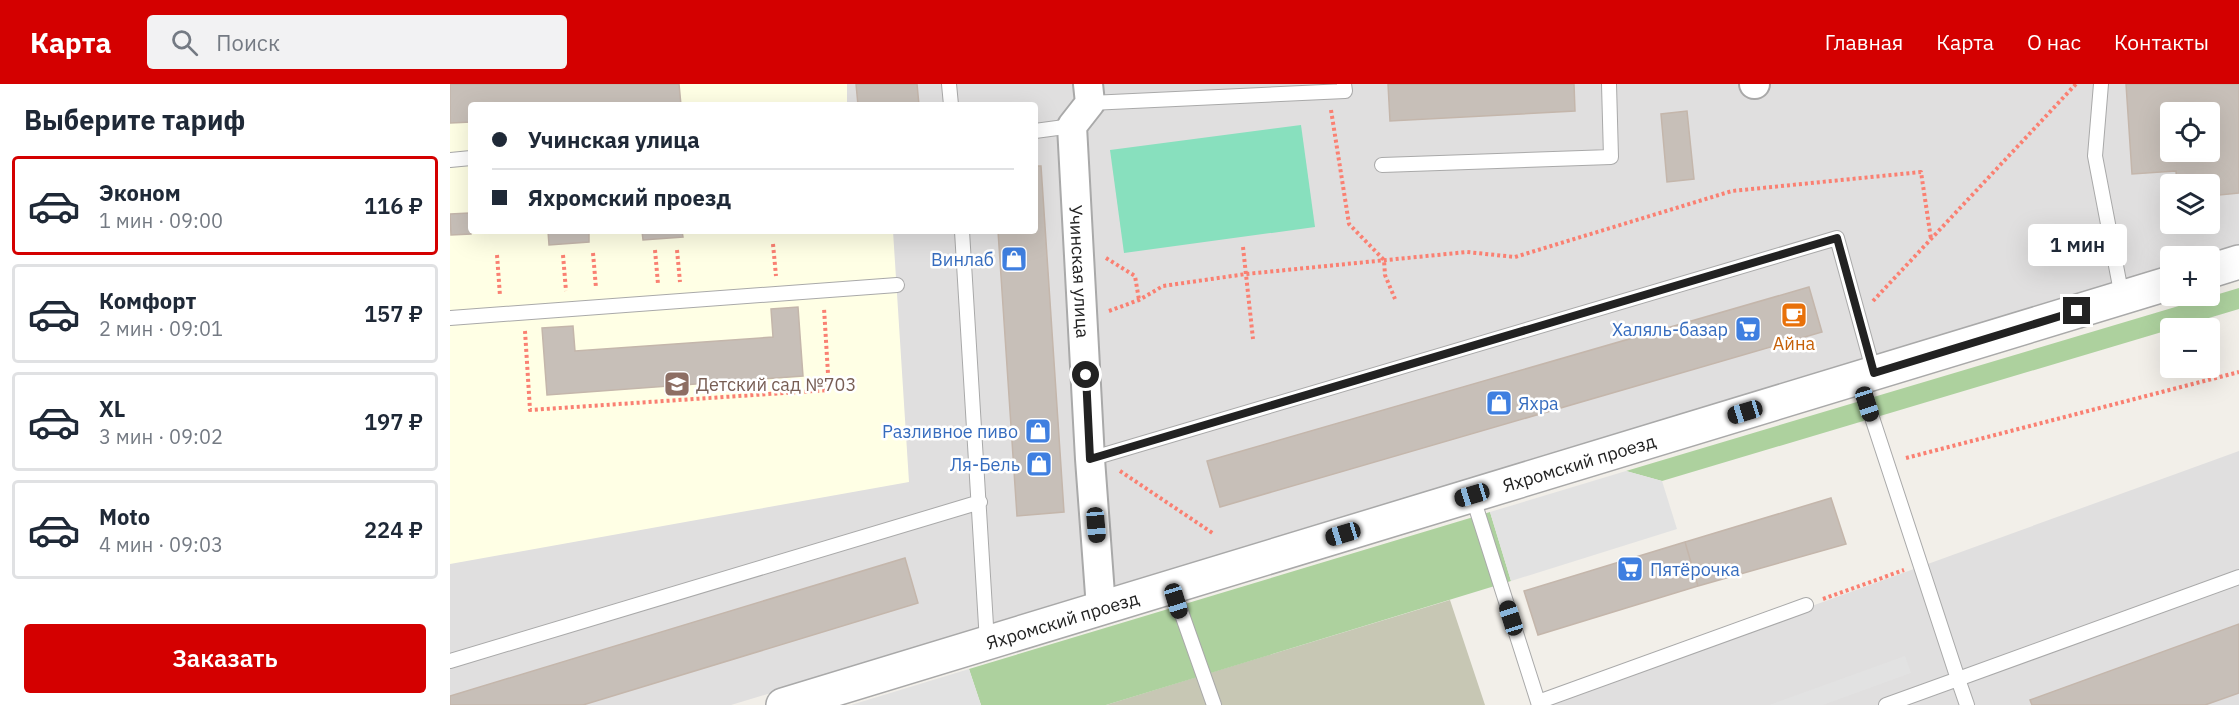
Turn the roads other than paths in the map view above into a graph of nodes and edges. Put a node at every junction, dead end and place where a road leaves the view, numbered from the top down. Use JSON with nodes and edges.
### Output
{"nodes":[{"id":1,"x":949,"y":84,"type":"edge"},
{"id":2,"x":1344,"y":84,"type":"edge"},
{"id":3,"x":1609,"y":84,"type":"edge"},
{"id":4,"x":2101,"y":84,"type":"edge"},
{"id":5,"x":1089,"y":94,"type":"edge"},
{"id":6,"x":951,"y":102,"type":"edge"},
{"id":7,"x":1072,"y":126,"type":"junction"},
{"id":8,"x":1038,"y":131,"type":"edge"},
{"id":9,"x":468,"y":159,"type":"edge"},
{"id":10,"x":450,"y":160,"type":"edge"},
{"id":11,"x":1382,"y":165,"type":"dead end"},
{"id":12,"x":962,"y":234,"type":"edge"},
{"id":13,"x":2239,"y":262,"type":"edge"},
{"id":14,"x":2220,"y":268,"type":"edge"},
{"id":15,"x":897,"y":285,"type":"dead end"},
{"id":16,"x":2160,"y":286,"type":"edge"},
{"id":17,"x":2122,"y":297,"type":"junction"},
{"id":18,"x":450,"y":318,"type":"edge"},
{"id":19,"x":1866,"y":375,"type":"junction"},
{"id":20,"x":1094,"y":458,"type":"junction"},
{"id":21,"x":1472,"y":495,"type":"junction"},
{"id":22,"x":980,"y":502,"type":"junction"},
{"id":23,"x":2239,"y":577,"type":"edge"},
{"id":24,"x":1172,"y":586,"type":"junction"},
{"id":25,"x":1806,"y":605,"type":"road end"},
{"id":26,"x":1101,"y":608,"type":"junction"},
{"id":27,"x":987,"y":643,"type":"junction"},
{"id":28,"x":450,"y":661,"type":"edge"},
{"id":29,"x":1958,"y":679,"type":"junction"},
{"id":30,"x":1539,"y":704,"type":"edge"},
{"id":31,"x":783,"y":705,"type":"edge"},
{"id":32,"x":1214,"y":705,"type":"edge"},
{"id":33,"x":1886,"y":705,"type":"edge"},
{"id":34,"x":1967,"y":705,"type":"edge"}],
"edges":[{"from":1,"to":6,"type":"lane"},
{"from":2,"to":5,"type":"lane"},
{"from":3,"to":11,"type":"lane"},
{"from":4,"to":17,"type":"lane"},
{"from":5,"to":7,"type":"street"},
{"from":7,"to":8,"type":"lane"},
{"from":7,"to":20,"type":"street","name":"Учинская улица"},
{"from":9,"to":10,"type":"lane"},
{"from":12,"to":22,"type":"lane"},
{"from":13,"to":14,"type":"street"},
{"from":15,"to":18,"type":"lane"},
{"from":16,"to":17,"type":"street","name":"Яхромский проезд"},
{"from":17,"to":19,"type":"street","name":"Яхромский проезд"},
{"from":19,"to":20,"type":"lane"},
{"from":19,"to":21,"type":"street","name":"Яхромский проезд"},
{"from":19,"to":29,"type":"lane"},
{"from":20,"to":26,"type":"street","name":"Учинская улица"},
{"from":21,"to":24,"type":"street","name":"Яхромский проезд"},
{"from":21,"to":30,"type":"lane"},
{"from":22,"to":27,"type":"lane"},
{"from":22,"to":28,"type":"lane"},
{"from":23,"to":29,"type":"lane"},
{"from":24,"to":26,"type":"street","name":"Яхромский проезд"},
{"from":24,"to":32,"type":"lane"},
{"from":25,"to":30,"type":"lane"},
{"from":26,"to":27,"type":"street","name":"Яхромский проезд"},
{"from":27,"to":31,"type":"street","name":"Яхромский проезд"},
{"from":29,"to":33,"type":"lane"},
{"from":29,"to":34,"type":"lane"}]}
